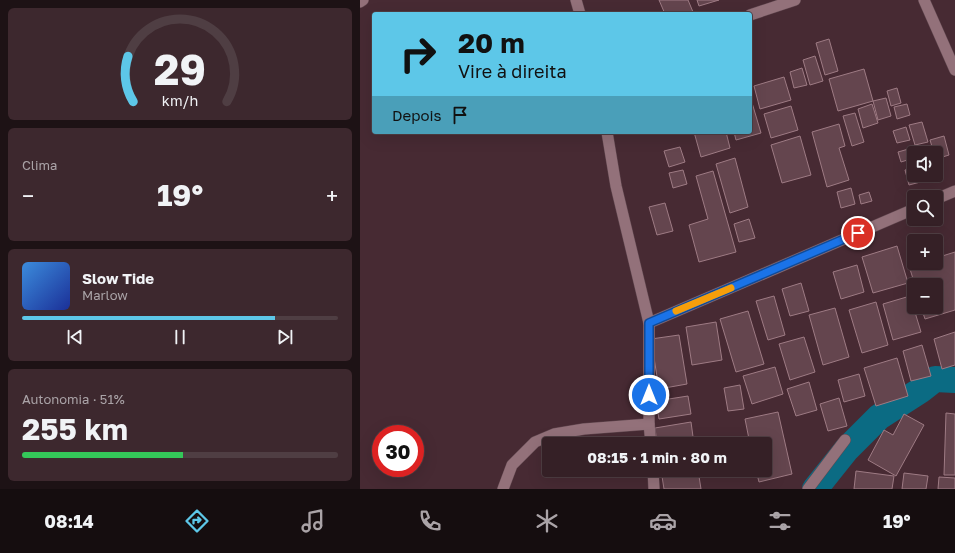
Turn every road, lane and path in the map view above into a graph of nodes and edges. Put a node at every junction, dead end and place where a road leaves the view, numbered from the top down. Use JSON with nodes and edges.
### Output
{"nodes":[{"id":1,"x":363,"y":0,"type":"edge"},
{"id":2,"x":576,"y":0,"type":"edge"},
{"id":3,"x":794,"y":0,"type":"edge"},
{"id":4,"x":924,"y":0,"type":"edge"},
{"id":5,"x":360,"y":2,"type":"edge"},
{"id":6,"x":579,"y":12,"type":"edge"},
{"id":7,"x":752,"y":14,"type":"edge"},
{"id":8,"x":955,"y":70,"type":"edge"},
{"id":9,"x":607,"y":134,"type":"edge"},
{"id":10,"x":955,"y":191,"type":"edge"},
{"id":11,"x":943,"y":196,"type":"edge"},
{"id":12,"x":907,"y":212,"type":"edge"},
{"id":13,"x":649,"y":323,"type":"junction"},
{"id":14,"x":649,"y":424,"type":"junction"},
{"id":15,"x":650,"y":437,"type":"edge"},
{"id":16,"x":845,"y":440,"type":"dead end"},
{"id":17,"x":653,"y":477,"type":"edge"},
{"id":18,"x":504,"y":489,"type":"edge"},
{"id":19,"x":654,"y":489,"type":"edge"},
{"id":20,"x":808,"y":489,"type":"edge"}],
"edges":[{"from":1,"to":5,"type":"street"},
{"from":2,"to":6,"type":"street"},
{"from":3,"to":7,"type":"street"},
{"from":4,"to":8,"type":"street"},
{"from":9,"to":13,"type":"street"},
{"from":10,"to":11,"type":"street"},
{"from":12,"to":13,"type":"street"},
{"from":13,"to":14,"type":"street"},
{"from":14,"to":15,"type":"street"},
{"from":14,"to":18,"type":"street"},
{"from":16,"to":20,"type":"street"},
{"from":17,"to":19,"type":"street"}]}
